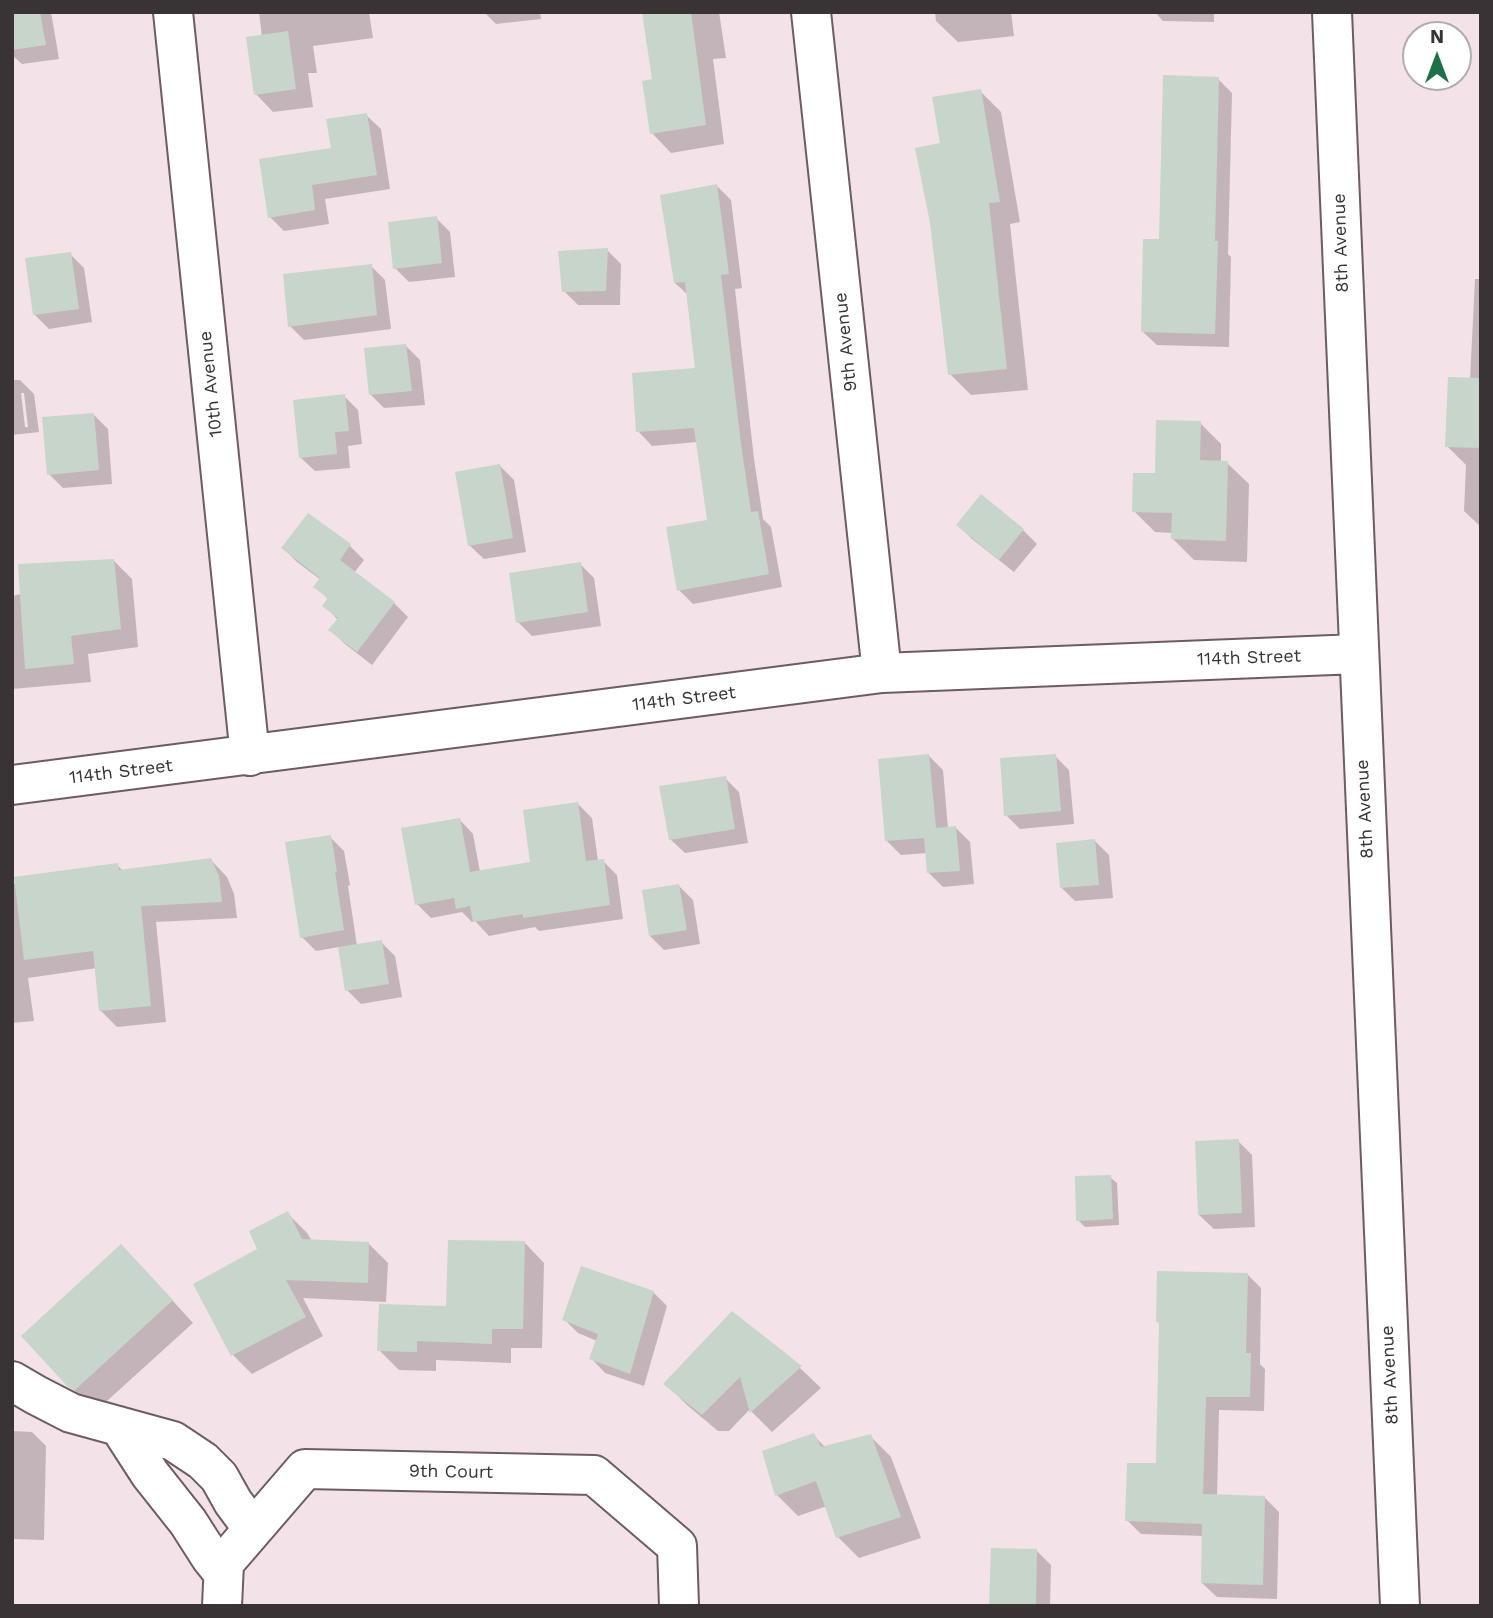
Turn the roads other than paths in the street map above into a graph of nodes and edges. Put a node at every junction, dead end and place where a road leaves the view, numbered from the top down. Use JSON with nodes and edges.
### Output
{"nodes":[{"id":1,"x":173,"y":12,"type":"edge"},
{"id":2,"x":811,"y":12,"type":"edge"},
{"id":3,"x":1332,"y":12,"type":"edge"},
{"id":4,"x":1358,"y":654,"type":"junction"},
{"id":5,"x":882,"y":673,"type":"junction"},
{"id":6,"x":250,"y":756,"type":"junction"},
{"id":7,"x":12,"y":785,"type":"edge"},
{"id":8,"x":12,"y":1381,"type":"edge"},
{"id":9,"x":119,"y":1426,"type":"junction"},
{"id":10,"x":253,"y":1529,"type":"junction"},
{"id":11,"x":222,"y":1590,"type":"edge"},
{"id":12,"x":679,"y":1606,"type":"edge"},
{"id":13,"x":1400,"y":1606,"type":"edge"}],
"edges":[{"from":1,"to":6,"type":"street","name":"10th Avenue"},
{"from":2,"to":5,"type":"street","name":"9th Avenue"},
{"from":3,"to":4,"type":"street","name":"8th Avenue"},
{"from":4,"to":5,"type":"street","name":"114th Street"},
{"from":4,"to":13,"type":"street","name":"8th Avenue"},
{"from":5,"to":6,"type":"street","name":"114th Street"},
{"from":6,"to":7,"type":"street","name":"114th Street"},
{"from":8,"to":9,"type":"street"},
{"from":9,"to":10,"type":"street"},
{"from":9,"to":11,"type":"street"},
{"from":10,"to":11,"type":"street","name":"9th Court"},
{"from":10,"to":12,"type":"street","name":"9th Court"}]}
